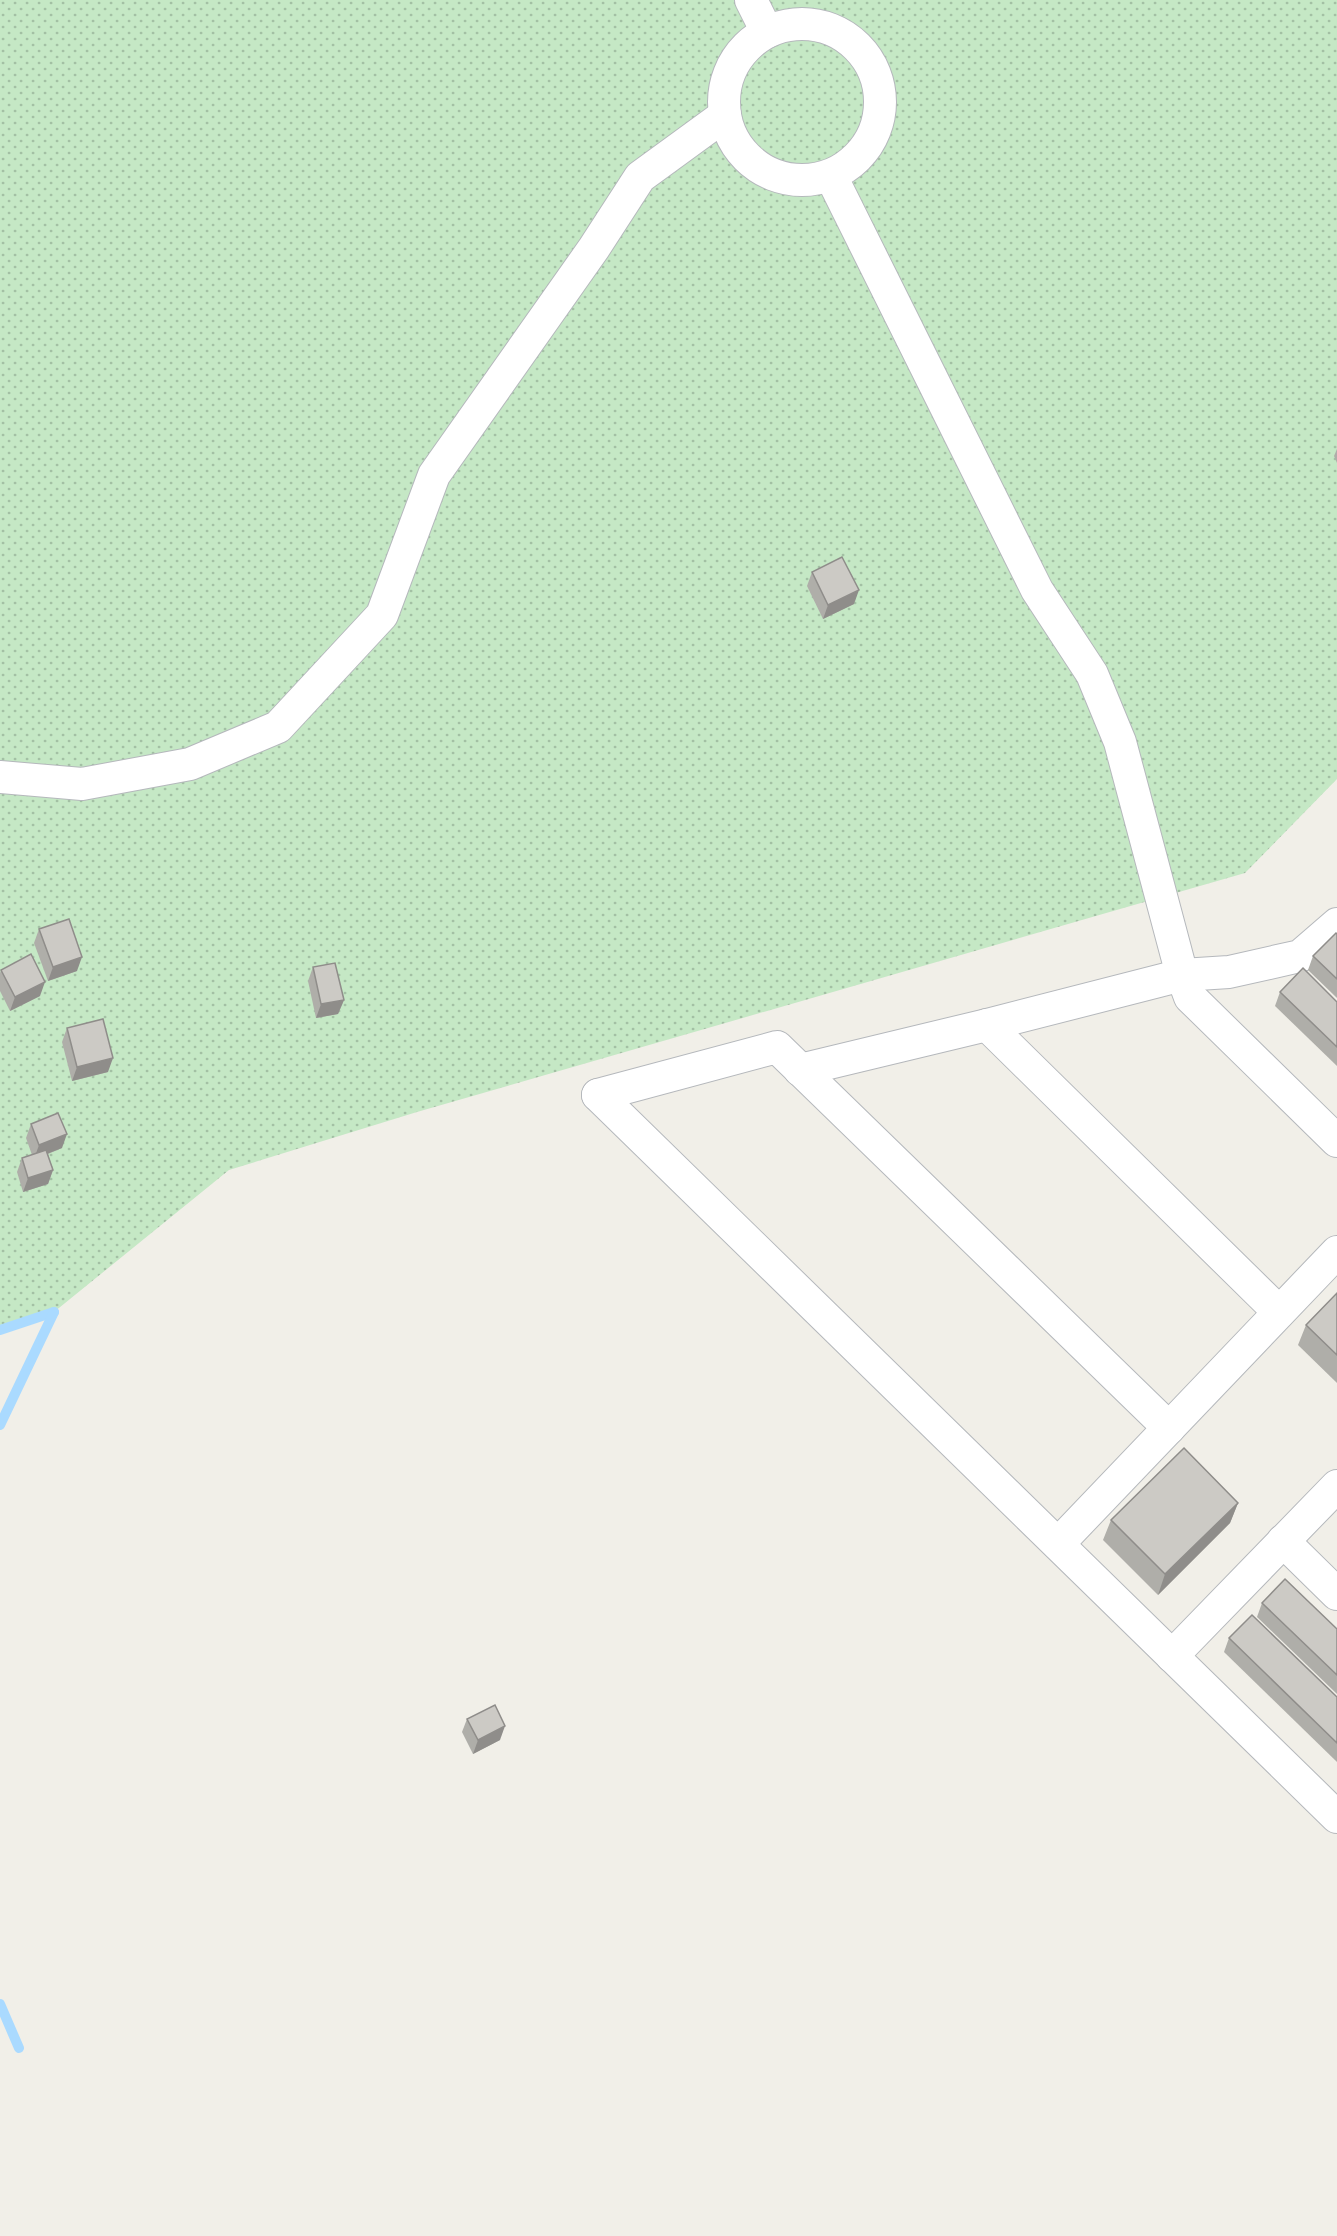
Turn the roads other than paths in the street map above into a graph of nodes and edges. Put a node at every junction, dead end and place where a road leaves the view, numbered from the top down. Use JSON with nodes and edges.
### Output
{"nodes":[{"id":1,"x":751,"y":0,"type":"edge"},
{"id":2,"x":767,"y":32,"type":"junction"},
{"id":3,"x":724,"y":115,"type":"junction"},
{"id":4,"x":831,"y":176,"type":"junction"},
{"id":5,"x":0,"y":777,"type":"edge"},
{"id":6,"x":1337,"y":924,"type":"edge"},
{"id":7,"x":1182,"y":975,"type":"junction"},
{"id":8,"x":987,"y":1025,"type":"junction"},
{"id":9,"x":800,"y":1070,"type":"junction"},
{"id":10,"x":1337,"y":1141,"type":"edge"},
{"id":11,"x":1337,"y":1252,"type":"edge"},
{"id":12,"x":1279,"y":1312,"type":"junction"},
{"id":13,"x":1169,"y":1428,"type":"junction"},
{"id":14,"x":1337,"y":1486,"type":"edge"},
{"id":15,"x":1283,"y":1541,"type":"junction"},
{"id":16,"x":1058,"y":1544,"type":"junction"},
{"id":17,"x":1337,"y":1594,"type":"edge"},
{"id":18,"x":1172,"y":1656,"type":"junction"},
{"id":19,"x":1337,"y":1817,"type":"edge"}],
"edges":[{"from":1,"to":2,"type":"street"},
{"from":2,"to":3,"type":"street"},
{"from":2,"to":4,"type":"street"},
{"from":3,"to":4,"type":"street"},
{"from":3,"to":5,"type":"street"},
{"from":4,"to":7,"type":"street"},
{"from":6,"to":7,"type":"street"},
{"from":7,"to":8,"type":"street"},
{"from":7,"to":10,"type":"street"},
{"from":8,"to":9,"type":"street"},
{"from":8,"to":12,"type":"street"},
{"from":9,"to":13,"type":"street"},
{"from":9,"to":16,"type":"street"},
{"from":11,"to":12,"type":"street"},
{"from":12,"to":13,"type":"street"},
{"from":13,"to":16,"type":"street"},
{"from":14,"to":15,"type":"street"},
{"from":15,"to":17,"type":"street"},
{"from":15,"to":18,"type":"street"},
{"from":16,"to":18,"type":"street"},
{"from":18,"to":19,"type":"street"}]}
